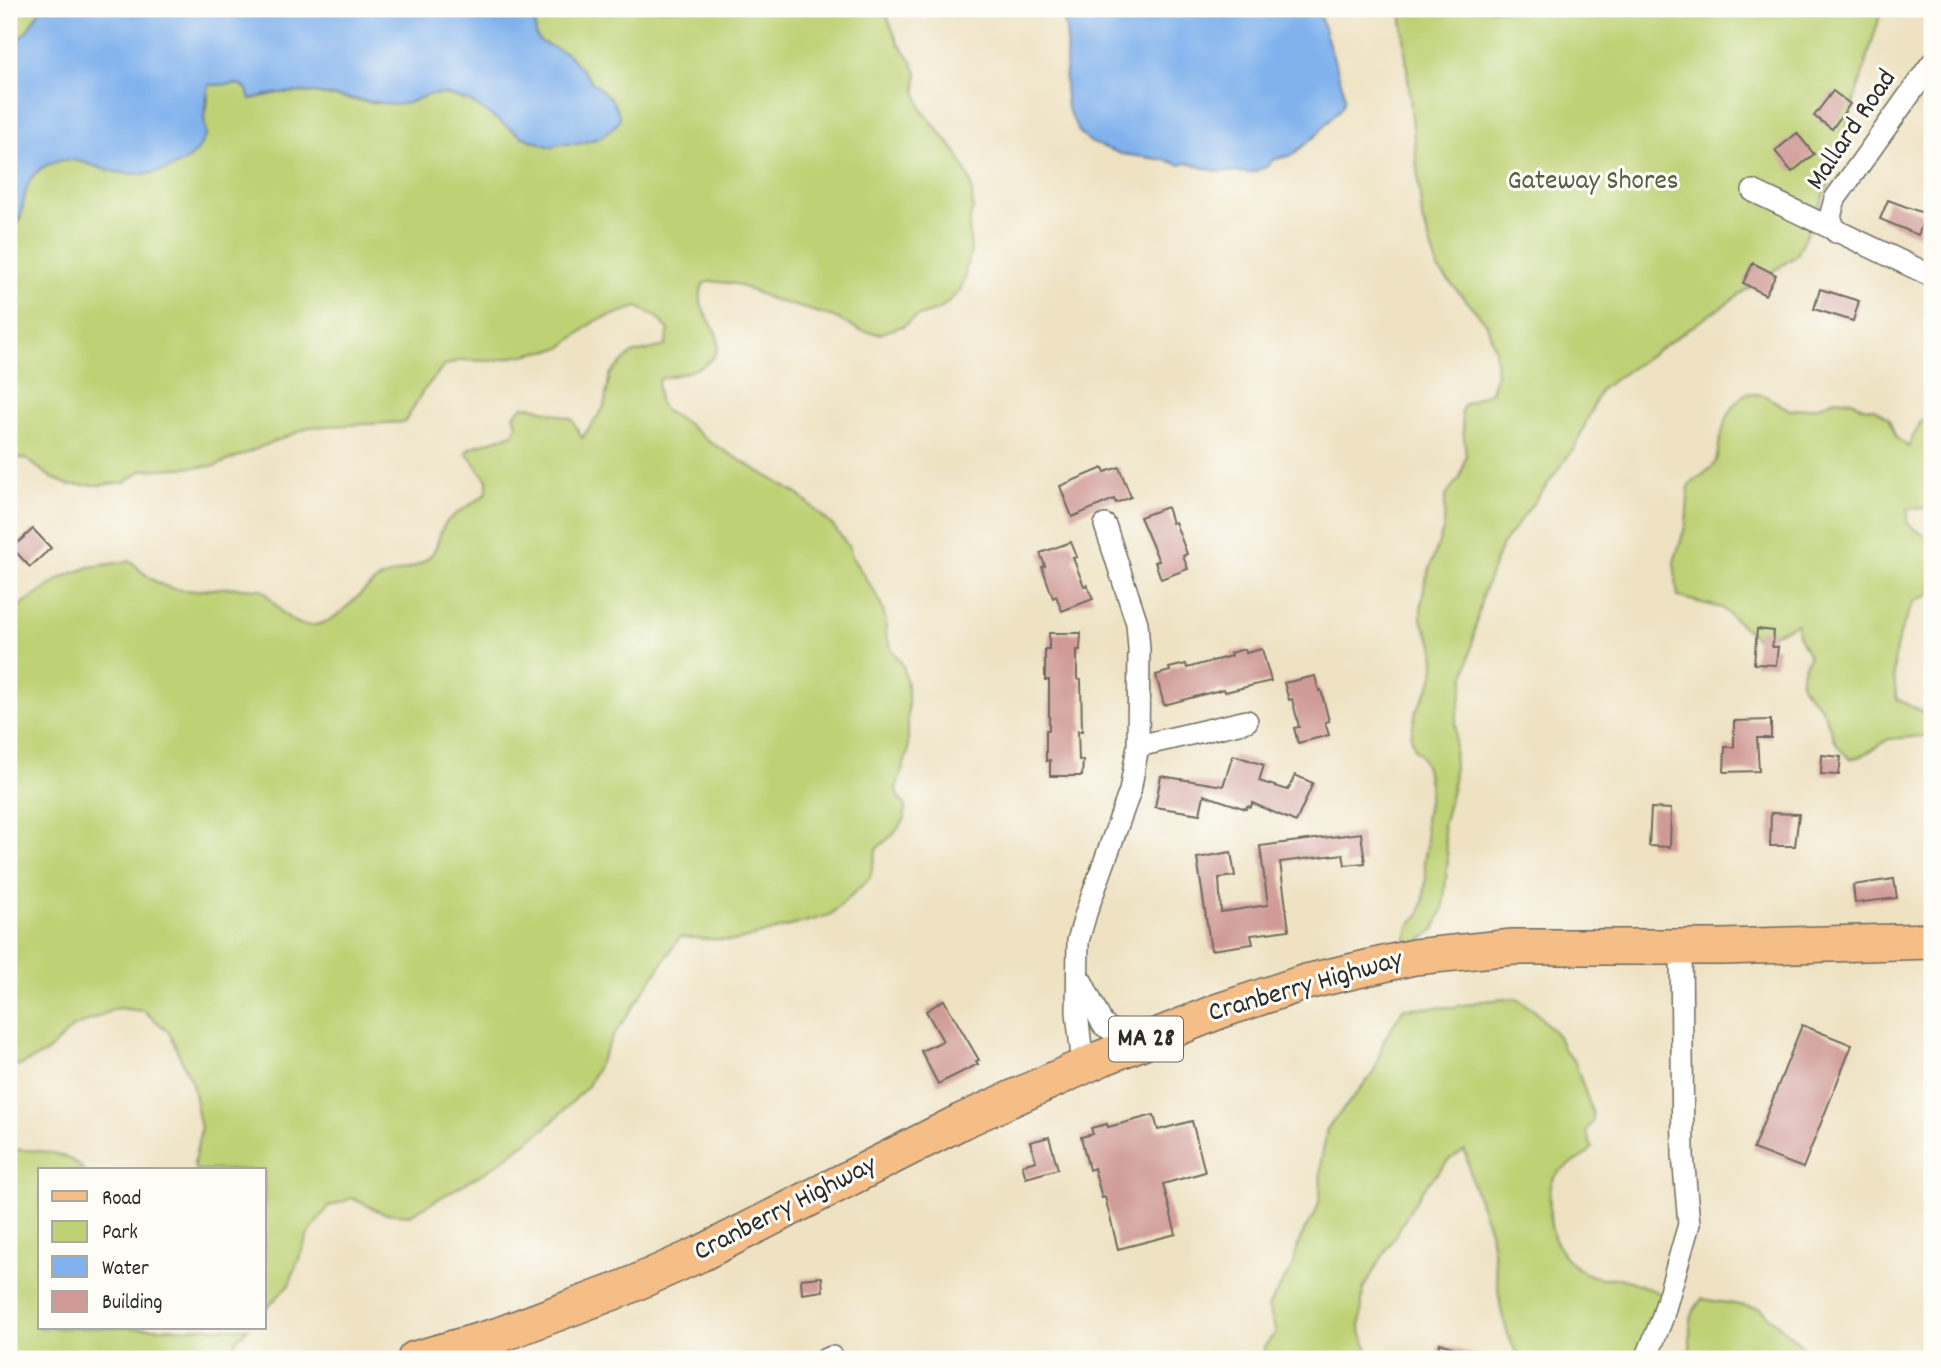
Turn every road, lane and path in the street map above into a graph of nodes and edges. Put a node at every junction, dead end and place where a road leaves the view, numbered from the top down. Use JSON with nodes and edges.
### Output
{"nodes":[{"id":1,"x":1932,"y":63,"type":"edge"},
{"id":2,"x":1753,"y":191,"type":"dead end"},
{"id":3,"x":1836,"y":232,"type":"junction"},
{"id":4,"x":1932,"y":276,"type":"edge"},
{"id":5,"x":1105,"y":525,"type":"dead end"},
{"id":6,"x":1247,"y":721,"type":"dead end"},
{"id":7,"x":1138,"y":746,"type":"junction"},
{"id":8,"x":1932,"y":941,"type":"edge"},
{"id":9,"x":1681,"y":947,"type":"junction"},
{"id":10,"x":1078,"y":974,"type":"junction"},
{"id":11,"x":1135,"y":1043,"type":"junction"},
{"id":12,"x":1083,"y":1066,"type":"junction"},
{"id":13,"x":415,"y":1359,"type":"edge"},
{"id":14,"x":1646,"y":1359,"type":"edge"}],
"edges":[{"from":1,"to":3,"type":"street","name":"Mallard Road"},
{"from":2,"to":3,"type":"street"},
{"from":3,"to":4,"type":"street"},
{"from":5,"to":7,"type":"street"},
{"from":6,"to":7,"type":"street"},
{"from":7,"to":10,"type":"street"},
{"from":8,"to":9,"type":"main road","name":"Cranberry Highway","number":"MA 28"},
{"from":9,"to":11,"type":"main road","name":"Cranberry Highway","number":"MA 28"},
{"from":9,"to":14,"type":"street"},
{"from":10,"to":11,"type":"street"},
{"from":10,"to":12,"type":"street"},
{"from":11,"to":12,"type":"main road","name":"Cranberry Highway","number":"MA 28"},
{"from":12,"to":13,"type":"main road","name":"Cranberry Highway","number":"MA 28"}]}
